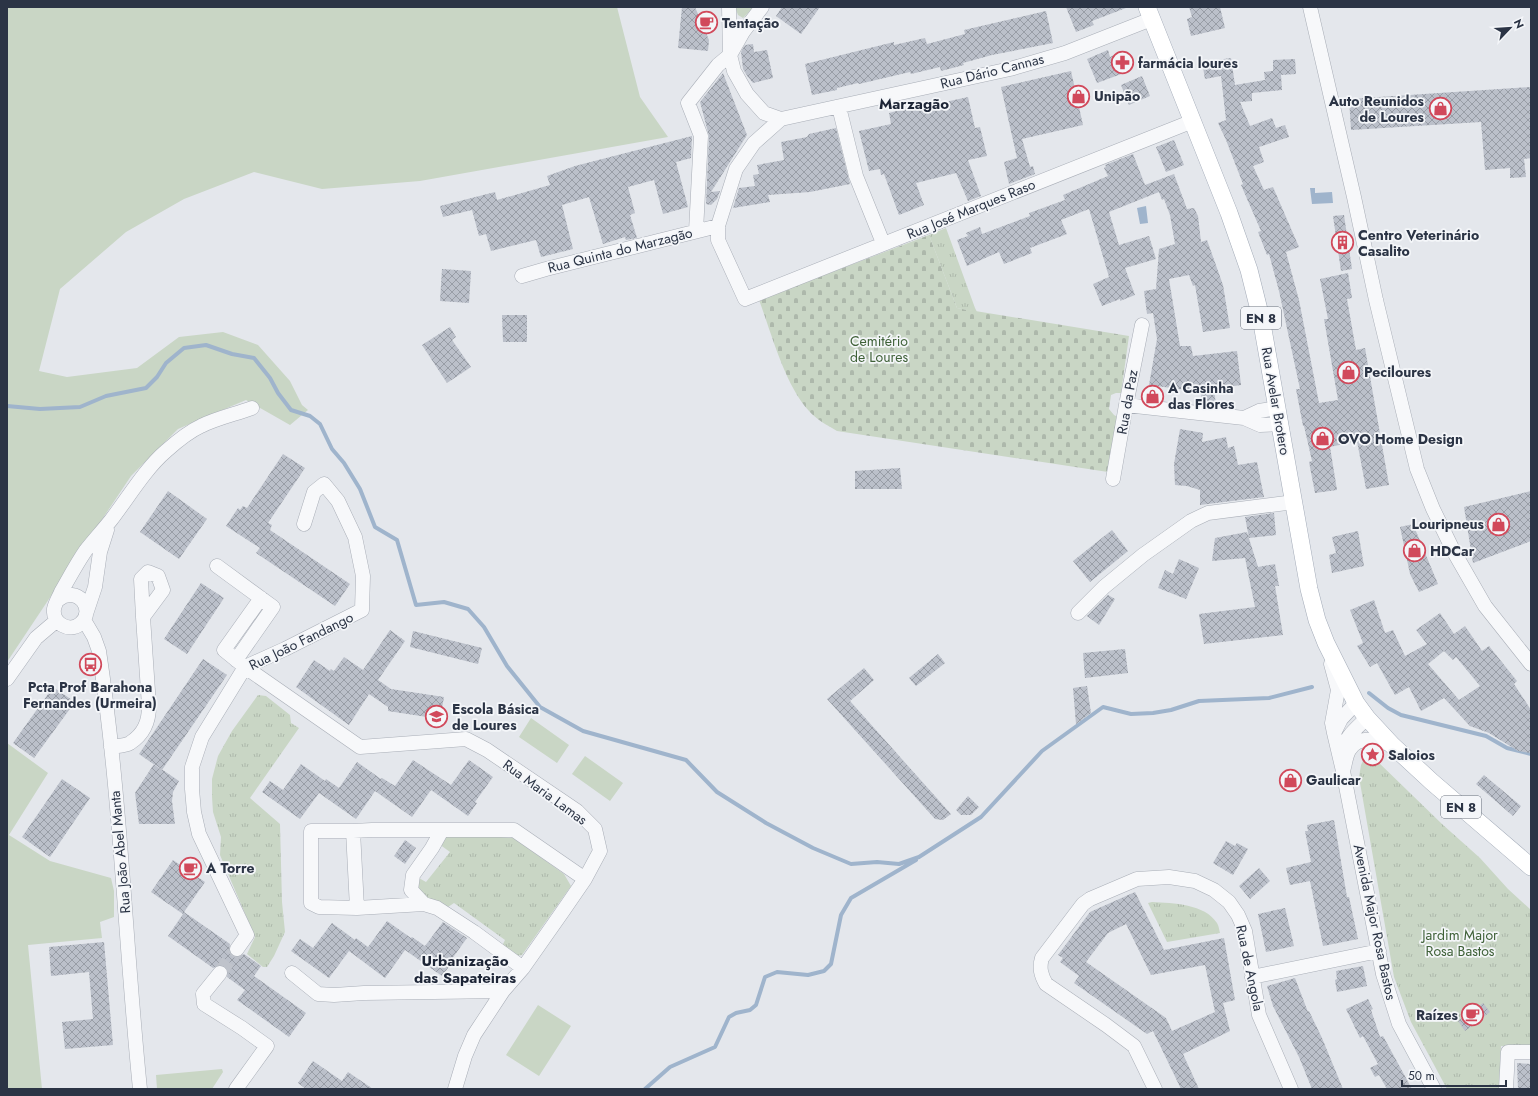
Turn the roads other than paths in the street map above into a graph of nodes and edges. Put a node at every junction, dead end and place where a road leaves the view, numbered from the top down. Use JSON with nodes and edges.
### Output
{"nodes":[{"id":1,"x":729,"y":7,"type":"edge"},
{"id":2,"x":762,"y":7,"type":"edge"},
{"id":3,"x":1310,"y":7,"type":"edge"},
{"id":4,"x":1149,"y":13,"type":"edge"},
{"id":5,"x":730,"y":55,"type":"junction"},
{"id":6,"x":839,"y":107,"type":"junction"},
{"id":7,"x":781,"y":119,"type":"junction"},
{"id":8,"x":1193,"y":121,"type":"junction"},
{"id":9,"x":718,"y":226,"type":"junction"},
{"id":10,"x":696,"y":231,"type":"junction"},
{"id":11,"x":883,"y":244,"type":"junction"},
{"id":12,"x":522,"y":276,"type":"dead end"},
{"id":13,"x":745,"y":299,"type":"joint"},
{"id":14,"x":1142,"y":325,"type":"dead end"},
{"id":15,"x":1126,"y":405,"type":"junction"},
{"id":16,"x":252,"y":408,"type":"dead end"},
{"id":17,"x":1279,"y":416,"type":"junction"},
{"id":18,"x":1113,"y":479,"type":"dead end"},
{"id":19,"x":1294,"y":502,"type":"junction"},
{"id":20,"x":111,"y":520,"type":"junction"},
{"id":21,"x":304,"y":524,"type":"dead end"},
{"id":22,"x":217,"y":566,"type":"dead end"},
{"id":23,"x":58,"y":600,"type":"junction"},
{"id":24,"x":1078,"y":613,"type":"dead end"},
{"id":25,"x":85,"y":617,"type":"junction"},
{"id":26,"x":143,"y":617,"type":"dead end"},
{"id":27,"x":56,"y":621,"type":"junction"},
{"id":28,"x":1326,"y":643,"type":"junction"},
{"id":29,"x":241,"y":663,"type":"junction"},
{"id":30,"x":1531,"y":664,"type":"edge"},
{"id":31,"x":7,"y":679,"type":"edge"},
{"id":32,"x":1356,"y":703,"type":"junction"},
{"id":33,"x":1367,"y":718,"type":"junction"},
{"id":34,"x":1334,"y":733,"type":"junction"},
{"id":35,"x":1392,"y":745,"type":"junction"},
{"id":36,"x":111,"y":747,"type":"junction"},
{"id":37,"x":1343,"y":771,"type":"junction"},
{"id":38,"x":442,"y":830,"type":"junction"},
{"id":39,"x":353,"y":831,"type":"junction"},
{"id":40,"x":1531,"y":867,"type":"edge"},
{"id":41,"x":585,"y":879,"type":"junction"},
{"id":42,"x":424,"y":904,"type":"junction"},
{"id":43,"x":357,"y":908,"type":"junction"},
{"id":44,"x":237,"y":949,"type":"tunnel mouth"},
{"id":45,"x":1379,"y":951,"type":"junction"},
{"id":46,"x":523,"y":968,"type":"junction"},
{"id":47,"x":220,"y":972,"type":"tunnel mouth"},
{"id":48,"x":292,"y":973,"type":"dead end"},
{"id":49,"x":1252,"y":976,"type":"junction"},
{"id":50,"x":503,"y":991,"type":"junction"},
{"id":51,"x":1531,"y":1052,"type":"edge"},
{"id":52,"x":140,"y":1089,"type":"edge"},
{"id":53,"x":236,"y":1089,"type":"edge"},
{"id":54,"x":455,"y":1089,"type":"edge"},
{"id":55,"x":1155,"y":1089,"type":"edge"},
{"id":56,"x":1291,"y":1089,"type":"edge"},
{"id":57,"x":1434,"y":1089,"type":"edge"},
{"id":58,"x":1506,"y":1089,"type":"edge"}],
"edges":[{"from":1,"to":5,"type":"street"},
{"from":2,"to":5,"type":"street"},
{"from":3,"to":30,"type":"street"},
{"from":4,"to":6,"type":"street","name":"Rua Dário Cannas"},
{"from":4,"to":8,"type":"main road","name":"Rua Avelar Brotero","number":"EN 8"},
{"from":5,"to":7,"type":"street"},
{"from":5,"to":10,"type":"street"},
{"from":6,"to":7,"type":"street","name":"Rua Dário Cannas"},
{"from":6,"to":11,"type":"street"},
{"from":7,"to":9,"type":"street","name":"Rua Dário Cannas"},
{"from":8,"to":11,"type":"street","name":"Rua José Marques Raso"},
{"from":8,"to":17,"type":"main road","name":"Rua Avelar Brotero","number":"EN 8"},
{"from":9,"to":10,"type":"street","name":"Rua Quinta do Marzagão"},
{"from":9,"to":13,"type":"street","name":"Rua Dário Cannas"},
{"from":10,"to":12,"type":"street","name":"Rua Quinta do Marzagão"},
{"from":11,"to":13,"type":"street","name":"Rua José Marques Raso"},
{"from":14,"to":15,"type":"street","name":"Rua da Paz"},
{"from":15,"to":17,"type":"street"},
{"from":15,"to":18,"type":"street","name":"Rua da Paz"},
{"from":16,"to":20,"type":"street"},
{"from":17,"to":19,"type":"main road","name":"Rua Avelar Brotero","number":"EN 8"},
{"from":19,"to":24,"type":"street"},
{"from":19,"to":28,"type":"main road","name":"Rua Avelar Brotero","number":"EN 8"},
{"from":20,"to":23,"type":"street"},
{"from":20,"to":25,"type":"street"},
{"from":21,"to":29,"type":"street","name":"Rua João Fandango"},
{"from":22,"to":29,"type":"street"},
{"from":23,"to":25,"type":"street"},
{"from":23,"to":27,"type":"street"},
{"from":25,"to":27,"type":"street"},
{"from":25,"to":36,"type":"street","name":"Rua João Abel Manta"},
{"from":26,"to":36,"type":"street"},
{"from":27,"to":31,"type":"street"},
{"from":28,"to":32,"type":"main road","number":"EN 8"},
{"from":28,"to":34,"type":"street"},
{"from":29,"to":41,"type":"street","name":"Rua Maria Lamas"},
{"from":29,"to":44,"type":"street","name":"Rua João Fandango"},
{"from":32,"to":33,"type":"main road"},
{"from":32,"to":34,"type":"street"},
{"from":33,"to":35,"type":"main road","number":"EN 8"},
{"from":33,"to":37,"type":"street"},
{"from":34,"to":37,"type":"street"},
{"from":35,"to":37,"type":"street"},
{"from":35,"to":40,"type":"main road","number":"EN 8"},
{"from":36,"to":52,"type":"street","name":"Rua João Abel Manta"},
{"from":37,"to":45,"type":"street","name":"Avenida Major Rosa Bastos"},
{"from":38,"to":39,"type":"street"},
{"from":38,"to":41,"type":"street"},
{"from":38,"to":42,"type":"street"},
{"from":39,"to":43,"type":"street"},
{"from":39,"to":43,"type":"street"},
{"from":41,"to":46,"type":"street","name":"Rua Maria Lamas"},
{"from":42,"to":43,"type":"street"},
{"from":42,"to":46,"type":"street"},
{"from":45,"to":49,"type":"street"},
{"from":45,"to":57,"type":"street","name":"Avenida Major Rosa Bastos"},
{"from":46,"to":50,"type":"street","name":"Rua Maria Lamas"},
{"from":47,"to":53,"type":"street"},
{"from":48,"to":50,"type":"street"},
{"from":49,"to":55,"type":"street","name":"Rua de Angola"},
{"from":49,"to":56,"type":"street","name":"Rua de Angola"},
{"from":50,"to":54,"type":"street","name":"Rua Maria Lamas"},
{"from":51,"to":58,"type":"street"}]}
